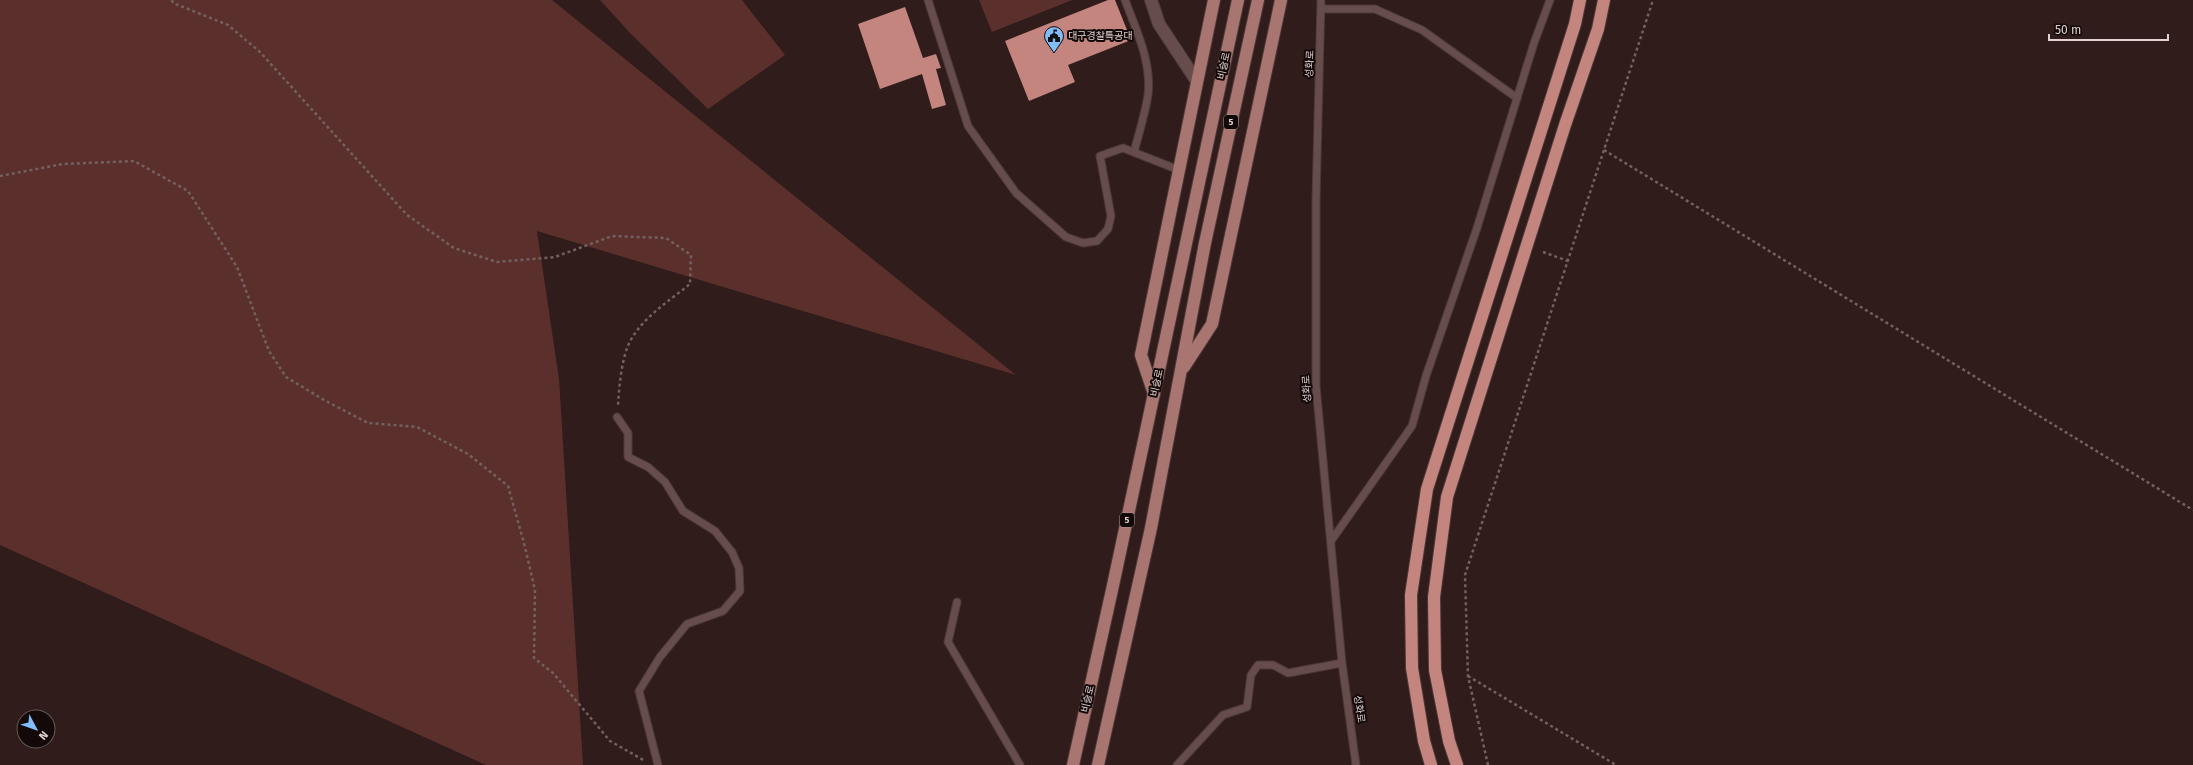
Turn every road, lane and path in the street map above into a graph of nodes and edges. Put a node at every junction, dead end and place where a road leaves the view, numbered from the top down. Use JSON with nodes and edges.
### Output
{"nodes":[{"id":1,"x":172,"y":0,"type":"edge"},
{"id":2,"x":928,"y":0,"type":"edge"},
{"id":3,"x":1125,"y":0,"type":"edge"},
{"id":4,"x":1151,"y":0,"type":"edge"},
{"id":5,"x":1214,"y":0,"type":"edge"},
{"id":6,"x":1238,"y":0,"type":"edge"},
{"id":7,"x":1258,"y":0,"type":"edge"},
{"id":8,"x":1281,"y":0,"type":"edge"},
{"id":9,"x":1320,"y":0,"type":"edge"},
{"id":10,"x":1550,"y":0,"type":"edge"},
{"id":11,"x":1580,"y":0,"type":"edge"},
{"id":12,"x":1604,"y":0,"type":"edge"},
{"id":13,"x":1653,"y":0,"type":"edge"},
{"id":14,"x":1321,"y":9,"type":"junction"},
{"id":15,"x":1196,"y":80,"type":"junction"},
{"id":16,"x":1517,"y":98,"type":"junction"},
{"id":17,"x":1604,"y":150,"type":"junction"},
{"id":18,"x":1134,"y":152,"type":"junction"},
{"id":19,"x":1178,"y":170,"type":"junction"},
{"id":20,"x":0,"y":176,"type":"edge"},
{"id":21,"x":1543,"y":252,"type":"dead end"},
{"id":22,"x":1568,"y":261,"type":"junction"},
{"id":23,"x":1181,"y":372,"type":"junction"},
{"id":24,"x":1154,"y":395,"type":"junction"},
{"id":25,"x":617,"y":417,"type":"joint"},
{"id":26,"x":2193,"y":510,"type":"edge"},
{"id":27,"x":1330,"y":541,"type":"junction"},
{"id":28,"x":957,"y":602,"type":"dead end"},
{"id":29,"x":1342,"y":663,"type":"junction"},
{"id":30,"x":1468,"y":676,"type":"junction"},
{"id":31,"x":647,"y":762,"type":"dead end"},
{"id":32,"x":658,"y":765,"type":"edge"},
{"id":33,"x":1020,"y":765,"type":"edge"},
{"id":34,"x":1073,"y":765,"type":"edge"},
{"id":35,"x":1098,"y":765,"type":"edge"},
{"id":36,"x":1177,"y":765,"type":"edge"},
{"id":37,"x":1356,"y":765,"type":"edge"},
{"id":38,"x":1431,"y":765,"type":"edge"},
{"id":39,"x":1456,"y":765,"type":"edge"},
{"id":40,"x":1488,"y":765,"type":"edge"},
{"id":41,"x":1616,"y":765,"type":"edge"}],
"edges":[{"from":1,"to":25,"type":"path"},
{"from":2,"to":18,"type":"lane"},
{"from":3,"to":18,"type":"lane"},
{"from":4,"to":15,"type":"street"},
{"from":5,"to":15,"type":"main road"},
{"from":6,"to":24,"type":"main road","name":"비슬로","number":"5"},
{"from":7,"to":23,"type":"main road","name":"비슬로","number":"5"},
{"from":8,"to":23,"type":"main road"},
{"from":9,"to":14,"type":"lane","name":"성화로"},
{"from":10,"to":16,"type":"lane"},
{"from":11,"to":38,"type":"highway"},
{"from":12,"to":39,"type":"highway"},
{"from":13,"to":17,"type":"path"},
{"from":14,"to":16,"type":"lane"},
{"from":14,"to":27,"type":"lane","name":"성화로"},
{"from":15,"to":19,"type":"main road"},
{"from":16,"to":27,"type":"lane"},
{"from":17,"to":22,"type":"path"},
{"from":17,"to":26,"type":"path"},
{"from":18,"to":19,"type":"lane"},
{"from":19,"to":24,"type":"main road"},
{"from":20,"to":31,"type":"path"},
{"from":21,"to":22,"type":"path"},
{"from":22,"to":30,"type":"path"},
{"from":23,"to":35,"type":"main road","name":"비슬로","number":"5"},
{"from":24,"to":34,"type":"main road","name":"비슬로","number":"5"},
{"from":25,"to":32,"type":"lane"},
{"from":27,"to":29,"type":"lane","name":"성화로"},
{"from":28,"to":33,"type":"lane"},
{"from":29,"to":36,"type":"lane"},
{"from":29,"to":37,"type":"lane","name":"성화로"},
{"from":30,"to":40,"type":"path"},
{"from":30,"to":41,"type":"path"}]}
